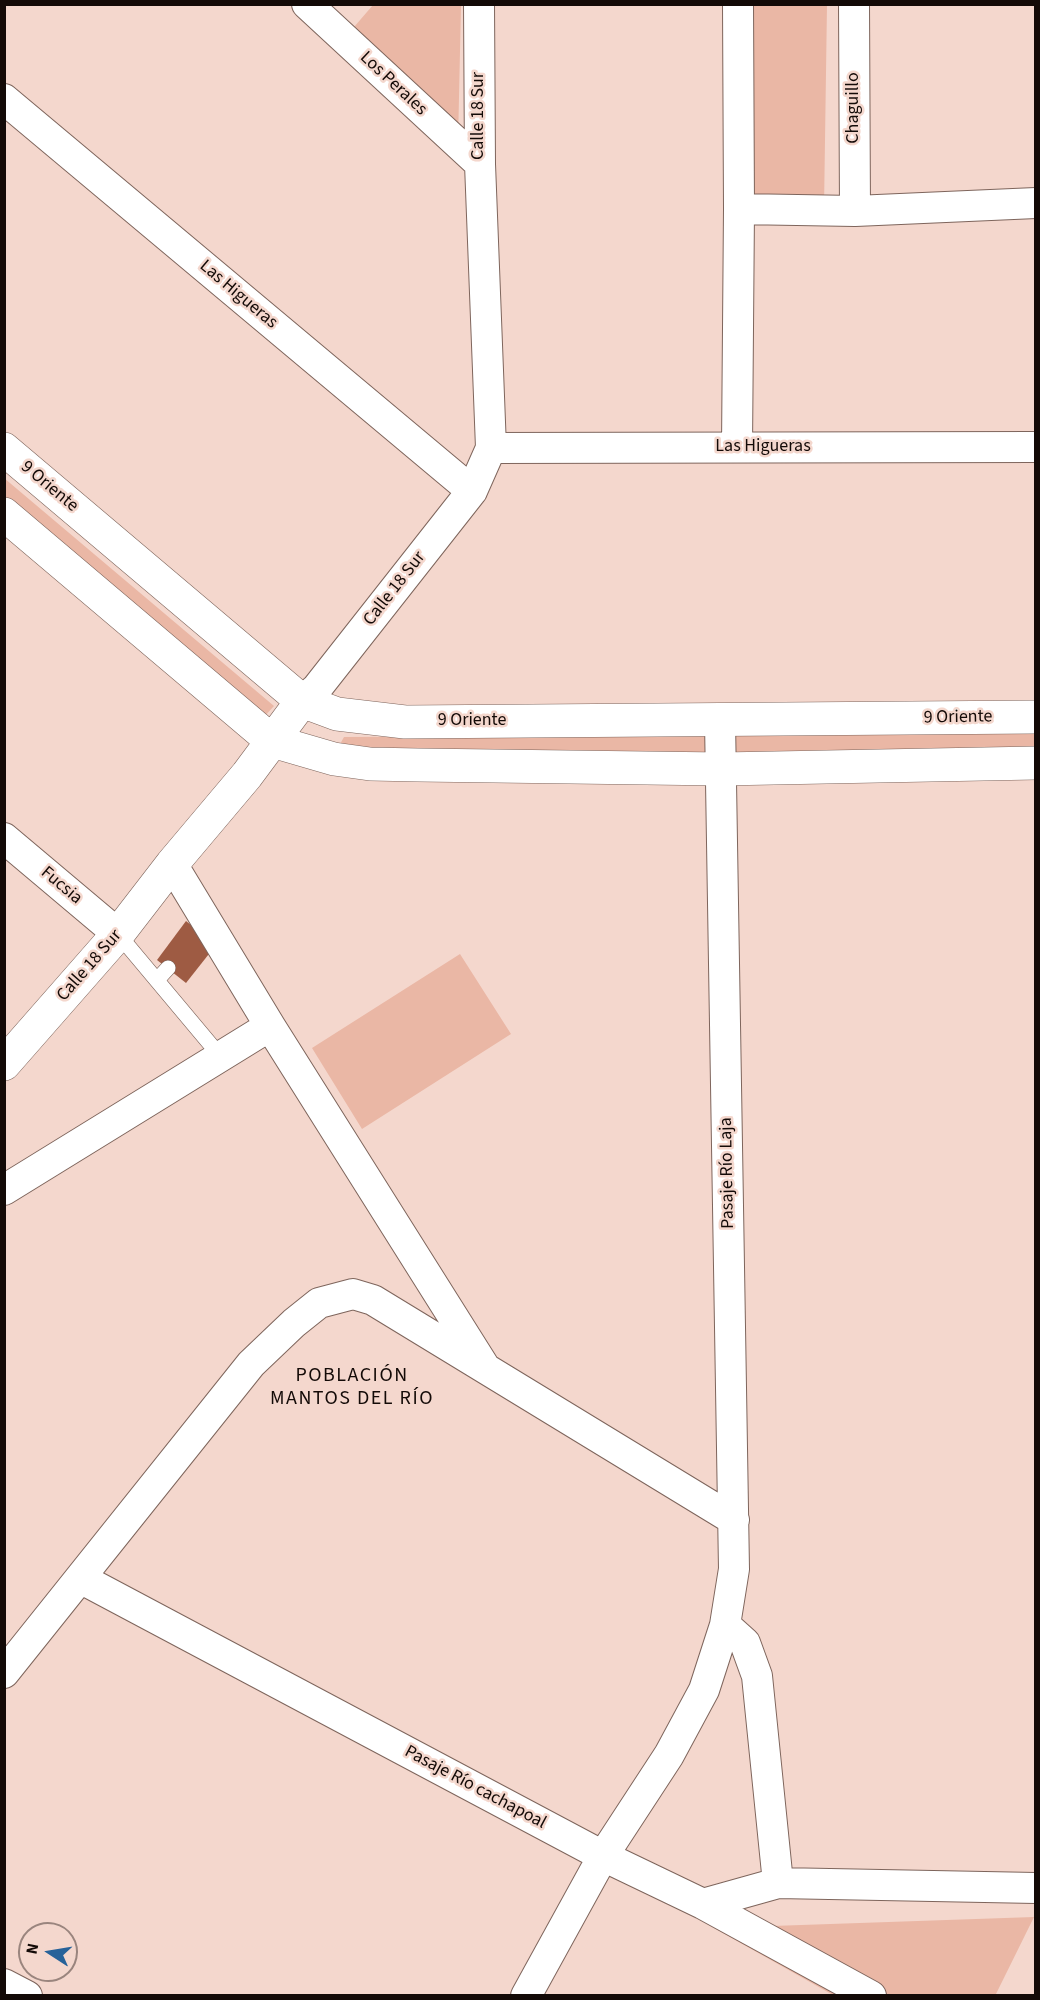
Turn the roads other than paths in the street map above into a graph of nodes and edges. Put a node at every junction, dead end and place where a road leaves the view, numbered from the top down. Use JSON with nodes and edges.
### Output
{"nodes":[{"id":1,"x":307,"y":4,"type":"edge"},
{"id":2,"x":479,"y":4,"type":"edge"},
{"id":3,"x":738,"y":4,"type":"edge"},
{"id":4,"x":854,"y":4,"type":"edge"},
{"id":5,"x":4,"y":99,"type":"edge"},
{"id":6,"x":480,"y":164,"type":"junction"},
{"id":7,"x":1035,"y":203,"type":"edge"},
{"id":8,"x":739,"y":209,"type":"junction"},
{"id":9,"x":855,"y":210,"type":"junction"},
{"id":10,"x":737,"y":447,"type":"junction"},
{"id":11,"x":1035,"y":447,"type":"edge"},
{"id":12,"x":491,"y":448,"type":"junction"},
{"id":13,"x":4,"y":449,"type":"edge"},
{"id":14,"x":34,"y":474,"type":"junction"},
{"id":15,"x":472,"y":491,"type":"junction"},
{"id":16,"x":4,"y":512,"type":"edge"},
{"id":17,"x":302,"y":701,"type":"junction"},
{"id":18,"x":1035,"y":717,"type":"edge"},
{"id":19,"x":720,"y":721,"type":"junction"},
{"id":20,"x":272,"y":741,"type":"junction"},
{"id":21,"x":1035,"y":763,"type":"edge"},
{"id":22,"x":722,"y":769,"type":"junction"},
{"id":23,"x":4,"y":838,"type":"edge"},
{"id":24,"x":172,"y":864,"type":"junction"},
{"id":25,"x":118,"y":934,"type":"junction"},
{"id":26,"x":168,"y":968,"type":"dead end"},
{"id":27,"x":157,"y":980,"type":"junction"},
{"id":28,"x":270,"y":1026,"type":"junction"},
{"id":29,"x":221,"y":1057,"type":"junction"},
{"id":30,"x":4,"y":1064,"type":"edge"},
{"id":31,"x":4,"y":1190,"type":"edge"},
{"id":32,"x":488,"y":1371,"type":"junction"},
{"id":33,"x":734,"y":1520,"type":"junction"},
{"id":34,"x":80,"y":1578,"type":"junction"},
{"id":35,"x":725,"y":1625,"type":"junction"},
{"id":36,"x":4,"y":1673,"type":"edge"},
{"id":37,"x":603,"y":1856,"type":"junction"},
{"id":38,"x":778,"y":1883,"type":"junction"},
{"id":39,"x":1035,"y":1888,"type":"edge"},
{"id":40,"x":703,"y":1904,"type":"junction"},
{"id":41,"x":4,"y":1984,"type":"edge"},
{"id":42,"x":27,"y":1995,"type":"edge"},
{"id":43,"x":526,"y":1995,"type":"edge"},
{"id":44,"x":871,"y":1995,"type":"edge"}],
"edges":[{"from":1,"to":6,"type":"street","name":"Los Perales"},
{"from":2,"to":6,"type":"street","name":"Calle 18 Sur"},
{"from":3,"to":8,"type":"street"},
{"from":4,"to":9,"type":"street","name":"Chaguillo"},
{"from":5,"to":15,"type":"street","name":"Las Higueras"},
{"from":6,"to":12,"type":"street","name":"Calle 18 Sur"},
{"from":7,"to":9,"type":"street"},
{"from":8,"to":9,"type":"street"},
{"from":8,"to":10,"type":"street"},
{"from":10,"to":11,"type":"street","name":"Las Higueras"},
{"from":10,"to":12,"type":"street","name":"Las Higueras"},
{"from":12,"to":15,"type":"street","name":"Calle 18 Sur"},
{"from":13,"to":14,"type":"street","name":"9 Oriente"},
{"from":14,"to":16,"type":"street"},
{"from":14,"to":17,"type":"street","name":"9 Oriente"},
{"from":15,"to":17,"type":"street","name":"Calle 18 Sur"},
{"from":16,"to":20,"type":"street"},
{"from":17,"to":19,"type":"street","name":"9 Oriente"},
{"from":17,"to":20,"type":"street","name":"Calle 18 Sur"},
{"from":18,"to":19,"type":"street","name":"9 Oriente"},
{"from":19,"to":22,"type":"street","name":"Pasaje Río Laja"},
{"from":20,"to":22,"type":"street"},
{"from":20,"to":24,"type":"street","name":"Calle 18 Sur"},
{"from":21,"to":22,"type":"street"},
{"from":22,"to":33,"type":"street","name":"Pasaje Río Laja"},
{"from":23,"to":25,"type":"street","name":"Fucsia"},
{"from":24,"to":25,"type":"street","name":"Calle 18 Sur"},
{"from":24,"to":28,"type":"street"},
{"from":25,"to":27,"type":"lane"},
{"from":25,"to":30,"type":"street","name":"Calle 18 Sur"},
{"from":26,"to":27,"type":"lane"},
{"from":27,"to":29,"type":"lane"},
{"from":28,"to":29,"type":"street"},
{"from":28,"to":32,"type":"street"},
{"from":29,"to":31,"type":"street"},
{"from":32,"to":33,"type":"street"},
{"from":32,"to":34,"type":"street"},
{"from":33,"to":35,"type":"street","name":"Pasaje Río Laja"},
{"from":34,"to":36,"type":"street"},
{"from":34,"to":37,"type":"street","name":"Pasaje Río cachapoal"},
{"from":35,"to":37,"type":"street","name":"Pasaje Río Laja"},
{"from":35,"to":38,"type":"street"},
{"from":37,"to":40,"type":"street","name":"Pasaje Río cachapoal"},
{"from":37,"to":43,"type":"street","name":"Pasaje Río Laja"},
{"from":38,"to":39,"type":"street"},
{"from":38,"to":40,"type":"street"},
{"from":40,"to":44,"type":"street","name":"Pasaje Río cachapoal"},
{"from":41,"to":42,"type":"street"}]}
